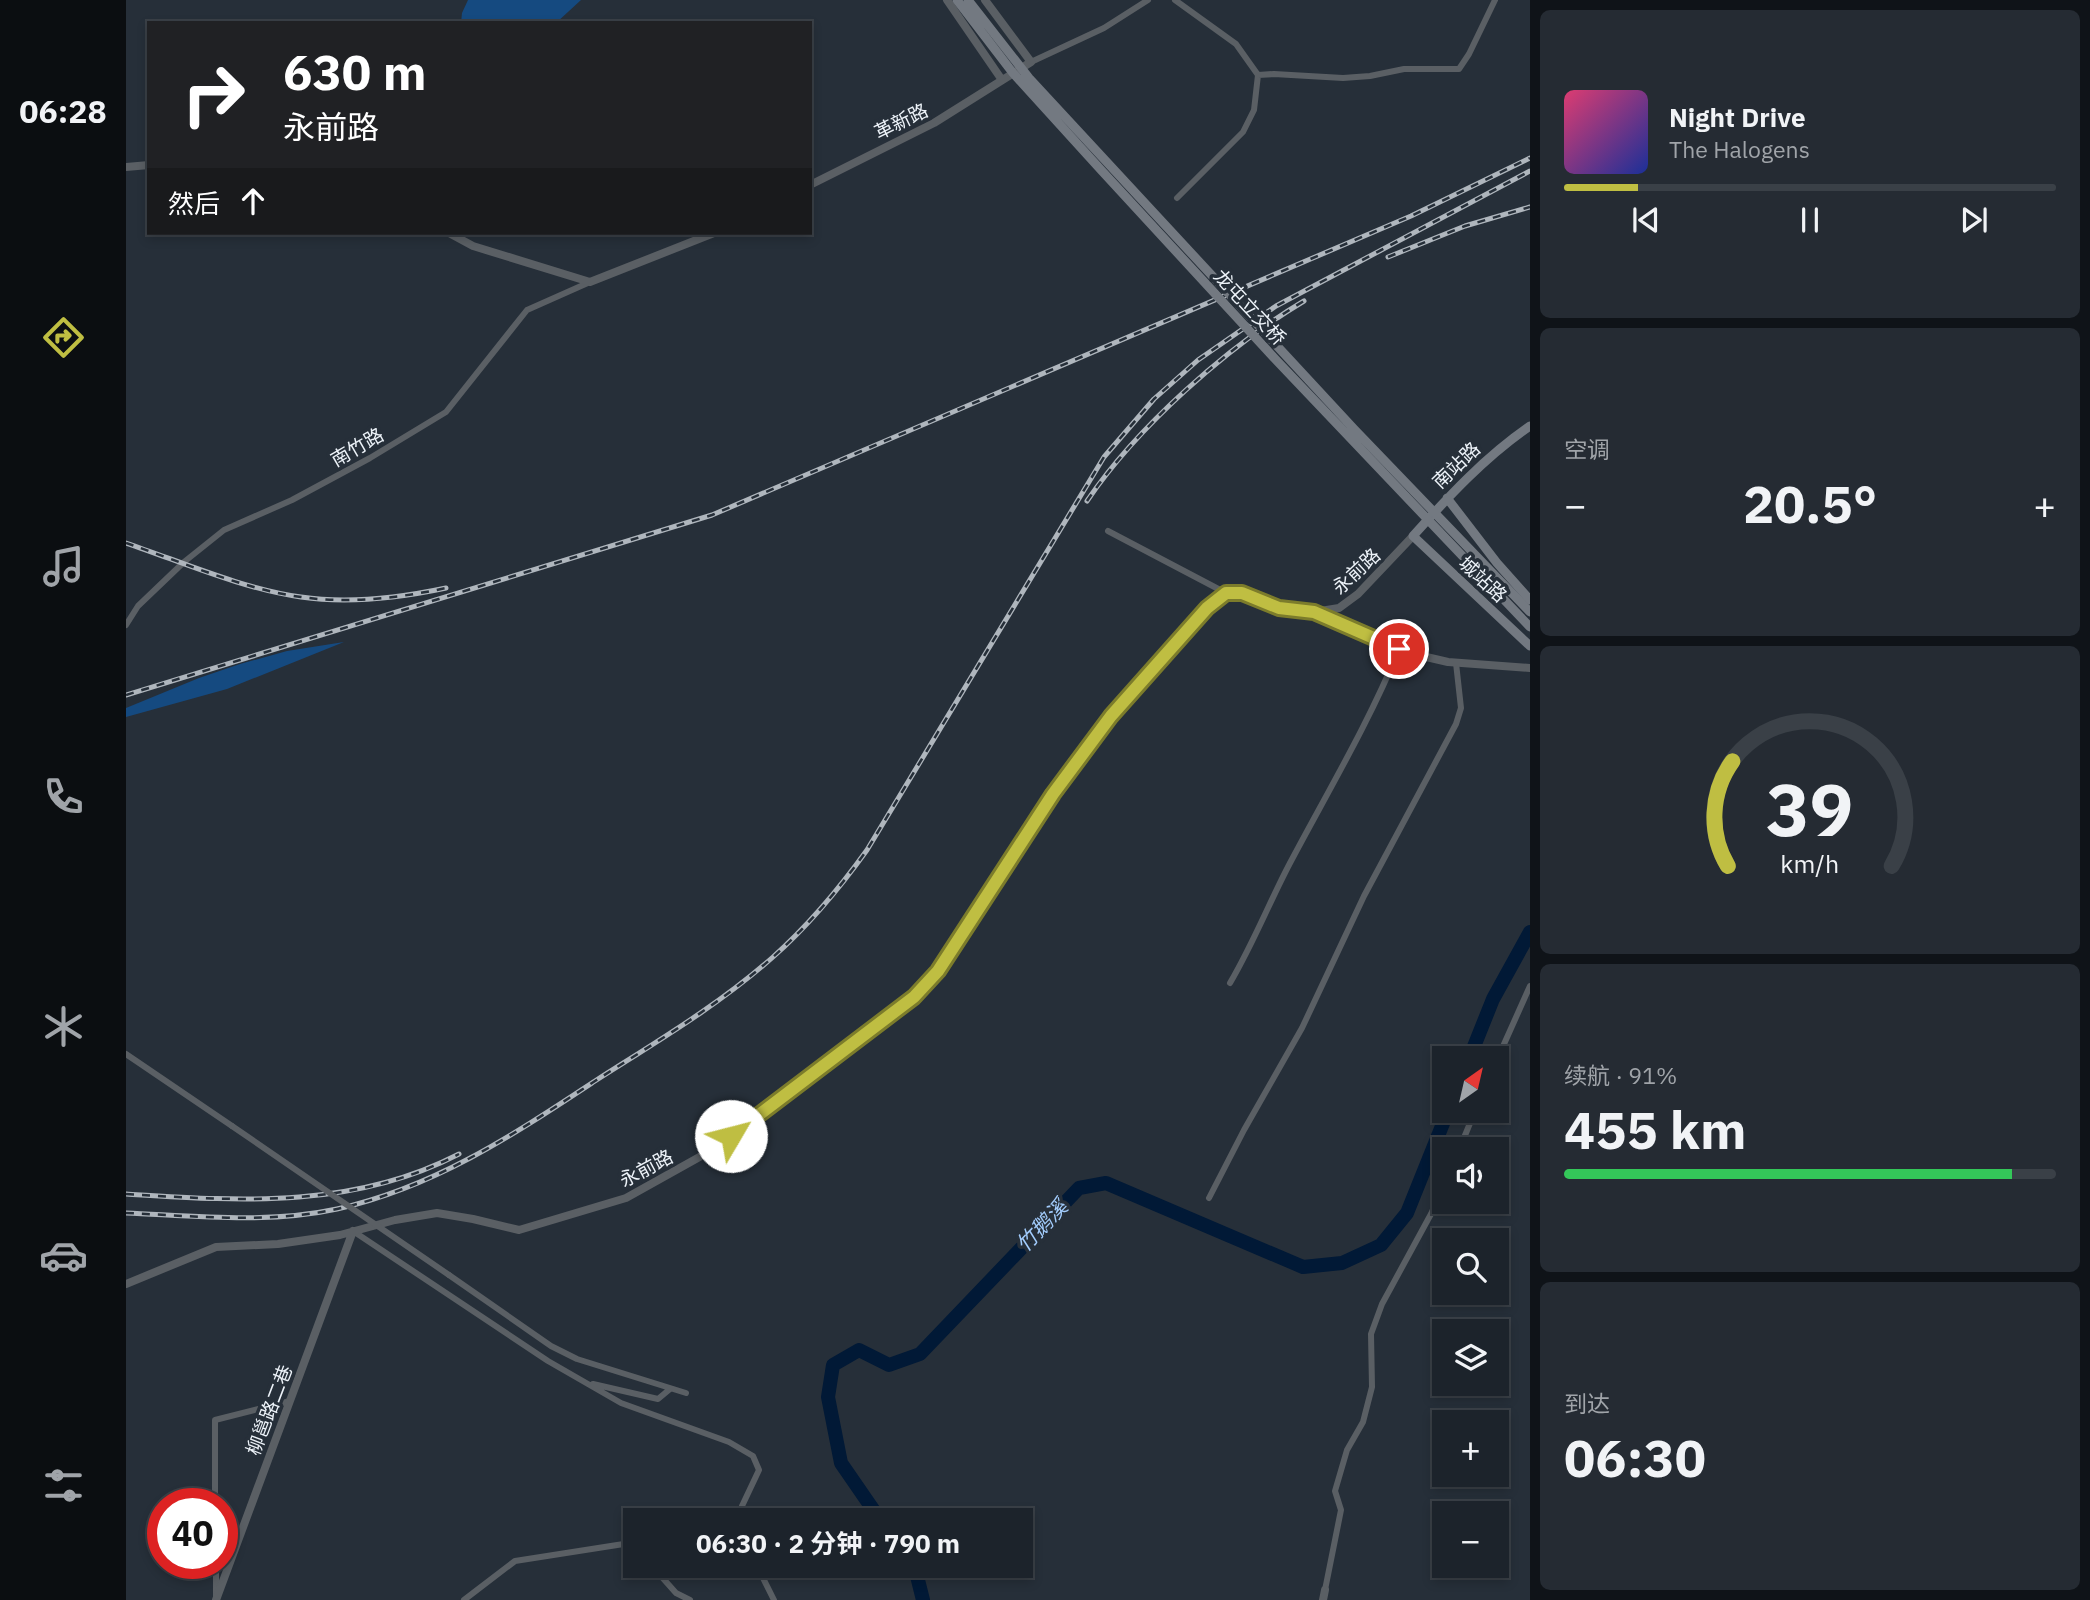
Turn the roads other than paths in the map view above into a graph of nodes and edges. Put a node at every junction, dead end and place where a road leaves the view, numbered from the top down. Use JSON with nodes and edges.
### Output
{"nodes":[{"id":1,"x":947,"y":0,"type":"edge"},
{"id":2,"x":957,"y":0,"type":"edge"},
{"id":3,"x":968,"y":0,"type":"edge"},
{"id":4,"x":985,"y":0,"type":"edge"},
{"id":5,"x":1148,"y":0,"type":"edge"},
{"id":6,"x":1175,"y":0,"type":"edge"},
{"id":7,"x":1494,"y":0,"type":"edge"},
{"id":8,"x":1031,"y":62,"type":"junction"},
{"id":9,"x":1258,"y":75,"type":"junction"},
{"id":10,"x":1002,"y":80,"type":"junction"},
{"id":11,"x":147,"y":165,"type":"edge"},
{"id":12,"x":126,"y":167,"type":"edge"},
{"id":13,"x":812,"y":184,"type":"edge"},
{"id":14,"x":1177,"y":198,"type":"dead end"},
{"id":15,"x":453,"y":235,"type":"edge"},
{"id":16,"x":709,"y":235,"type":"edge"},
{"id":17,"x":590,"y":282,"type":"junction"},
{"id":18,"x":1530,"y":426,"type":"edge"},
{"id":19,"x":1447,"y":498,"type":"junction"},
{"id":20,"x":1108,"y":531,"type":"dead end"},
{"id":21,"x":1413,"y":536,"type":"junction"},
{"id":22,"x":1226,"y":593,"type":"junction"},
{"id":23,"x":1530,"y":600,"type":"edge"},
{"id":24,"x":1314,"y":612,"type":"junction"},
{"id":25,"x":1530,"y":612,"type":"edge"},
{"id":26,"x":126,"y":625,"type":"edge"},
{"id":27,"x":1530,"y":627,"type":"edge"},
{"id":28,"x":1530,"y":646,"type":"edge"},
{"id":29,"x":1399,"y":649,"type":"junction"},
{"id":30,"x":1456,"y":663,"type":"junction"},
{"id":31,"x":1530,"y":668,"type":"edge"},
{"id":32,"x":1230,"y":983,"type":"dead end"},
{"id":33,"x":1530,"y":986,"type":"edge"},
{"id":34,"x":1503,"y":1046,"type":"edge"},
{"id":35,"x":126,"y":1054,"type":"edge"},
{"id":36,"x":1209,"y":1198,"type":"dead end"},
{"id":37,"x":1432,"y":1212,"type":"edge"},
{"id":38,"x":353,"y":1231,"type":"junction"},
{"id":39,"x":126,"y":1284,"type":"edge"},
{"id":40,"x":584,"y":1382,"type":"junction"},
{"id":41,"x":670,"y":1389,"type":"junction"},
{"id":42,"x":685,"y":1394,"type":"dead end"},
{"id":43,"x":289,"y":1401,"type":"junction"},
{"id":44,"x":215,"y":1488,"type":"edge"},
{"id":45,"x":742,"y":1508,"type":"edge"},
{"id":46,"x":623,"y":1545,"type":"edge"},
{"id":47,"x":663,"y":1578,"type":"edge"},
{"id":48,"x":763,"y":1578,"type":"edge"},
{"id":49,"x":216,"y":1579,"type":"edge"},
{"id":50,"x":1325,"y":1590,"type":"joint"},
{"id":51,"x":216,"y":1600,"type":"edge"},
{"id":52,"x":464,"y":1600,"type":"edge"},
{"id":53,"x":690,"y":1600,"type":"edge"},
{"id":54,"x":774,"y":1600,"type":"edge"},
{"id":55,"x":1323,"y":1600,"type":"edge"}],
"edges":[{"from":1,"to":10,"type":"street"},
{"from":2,"to":27,"type":"main road","name":"龙屯立交桥","bridge":true},
{"from":3,"to":25,"type":"main road","name":"龙屯立交桥","bridge":true},
{"from":4,"to":8,"type":"street"},
{"from":5,"to":8,"type":"street"},
{"from":6,"to":9,"type":"street"},
{"from":7,"to":9,"type":"street"},
{"from":8,"to":10,"type":"street","name":"革新路"},
{"from":9,"to":14,"type":"street"},
{"from":10,"to":13,"type":"street","name":"革新路"},
{"from":11,"to":12,"type":"street"},
{"from":15,"to":17,"type":"street"},
{"from":16,"to":17,"type":"street"},
{"from":17,"to":26,"type":"street","name":"南竹路"},
{"from":18,"to":19,"type":"main road","name":"南站路"},
{"from":19,"to":21,"type":"main road","name":"南站路"},
{"from":19,"to":23,"type":"main road","name":"城站路"},
{"from":20,"to":22,"type":"street"},
{"from":21,"to":24,"type":"street","name":"永前路"},
{"from":21,"to":28,"type":"main road","name":"城站路"},
{"from":22,"to":24,"type":"street","name":"永前路"},
{"from":22,"to":38,"type":"street","name":"永前路"},
{"from":24,"to":29,"type":"street"},
{"from":29,"to":30,"type":"street"},
{"from":29,"to":32,"type":"street"},
{"from":30,"to":31,"type":"street"},
{"from":30,"to":36,"type":"street"},
{"from":33,"to":34,"type":"street"},
{"from":35,"to":41,"type":"street","bridge":true},
{"from":37,"to":50,"type":"street"},
{"from":38,"to":39,"type":"street","name":"永前路"},
{"from":38,"to":40,"type":"street"},
{"from":38,"to":43,"type":"street","name":"柳邕路二巷"},
{"from":40,"to":41,"type":"street"},
{"from":40,"to":45,"type":"street"},
{"from":41,"to":42,"type":"street"},
{"from":43,"to":44,"type":"street"},
{"from":43,"to":51,"type":"street","name":"柳邕路二巷"},
{"from":46,"to":52,"type":"street"},
{"from":47,"to":53,"type":"street"},
{"from":48,"to":54,"type":"street"},
{"from":49,"to":51,"type":"street"},
{"from":50,"to":55,"type":"street"}]}
